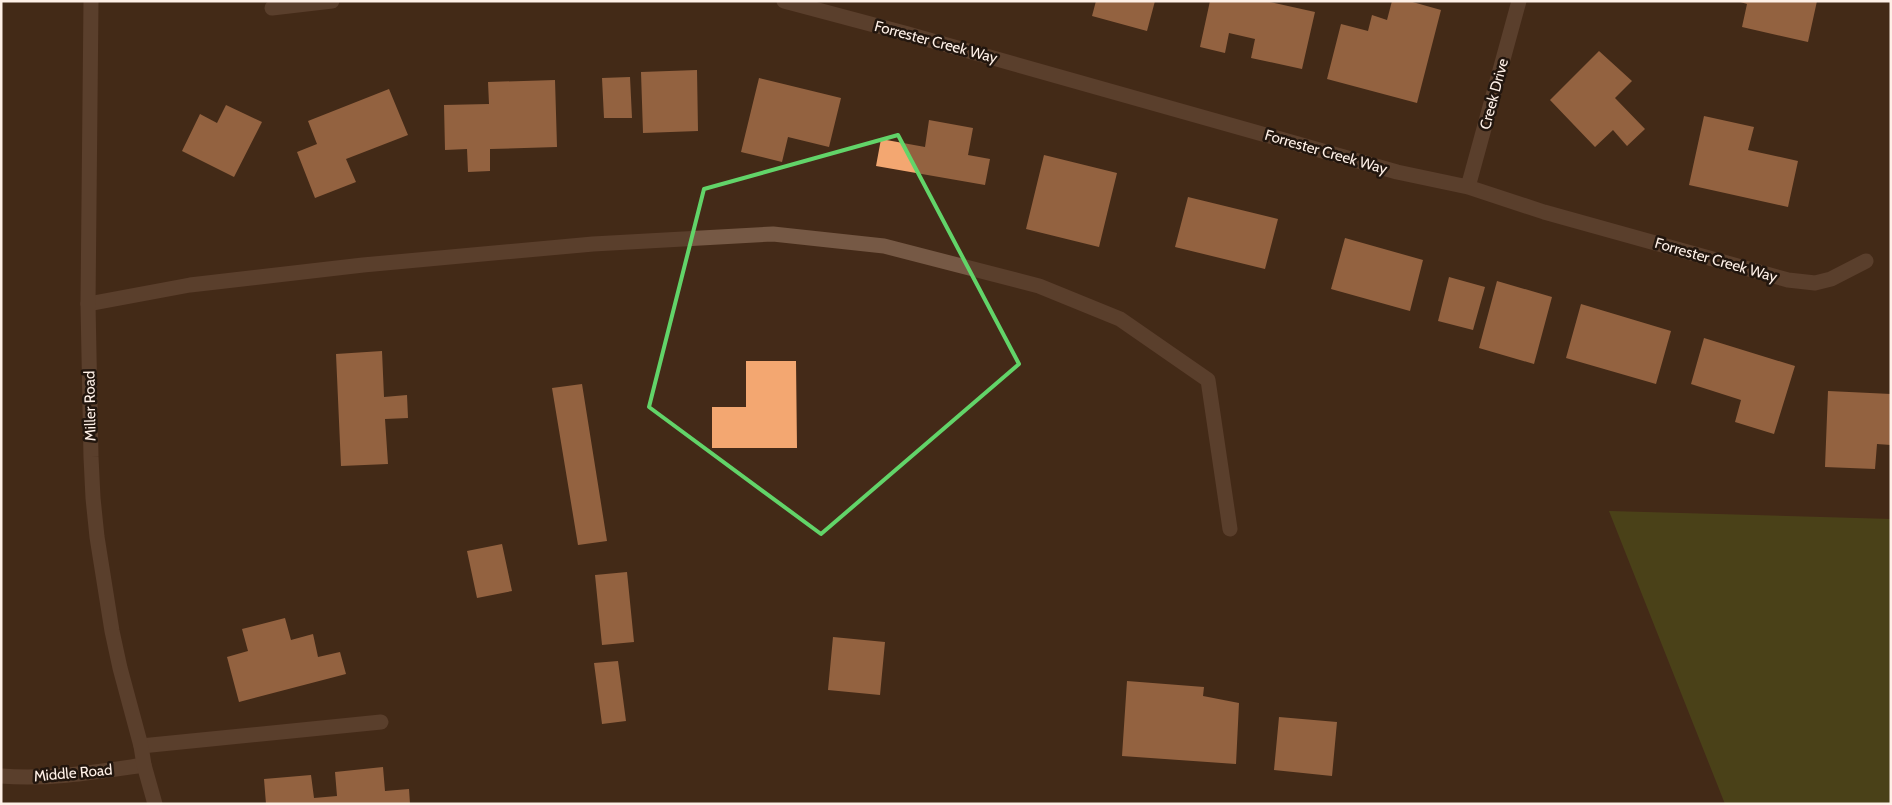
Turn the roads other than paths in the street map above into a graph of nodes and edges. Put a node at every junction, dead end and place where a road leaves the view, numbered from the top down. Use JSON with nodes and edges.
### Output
{"nodes":[{"id":1,"x":91,"y":1,"type":"edge"},
{"id":2,"x":332,"y":1,"type":"edge"},
{"id":3,"x":784,"y":1,"type":"edge"},
{"id":4,"x":1519,"y":1,"type":"edge"},
{"id":5,"x":272,"y":8,"type":"dead end"},
{"id":6,"x":1468,"y":187,"type":"junction"},
{"id":7,"x":1866,"y":261,"type":"dead end"},
{"id":8,"x":88,"y":304,"type":"junction"},
{"id":9,"x":1230,"y":529,"type":"dead end"},
{"id":10,"x":381,"y":722,"type":"dead end"},
{"id":11,"x":141,"y":746,"type":"junction"},
{"id":12,"x":144,"y":764,"type":"junction"},
{"id":13,"x":1,"y":776,"type":"edge"},
{"id":14,"x":155,"y":804,"type":"edge"}],
"edges":[{"from":1,"to":8,"type":"street","name":"Miller Road"},
{"from":2,"to":5,"type":"street"},
{"from":3,"to":6,"type":"street","name":"Forrester Creek Way"},
{"from":4,"to":6,"type":"street","name":"Creek Drive"},
{"from":6,"to":7,"type":"street","name":"Forrester Creek Way"},
{"from":8,"to":9,"type":"street"},
{"from":8,"to":11,"type":"street","name":"Miller Road"},
{"from":10,"to":11,"type":"street"},
{"from":11,"to":12,"type":"street","name":"Miller Road"},
{"from":12,"to":13,"type":"street","name":"Middle Road"},
{"from":12,"to":14,"type":"street","name":"Miller Road"}]}
